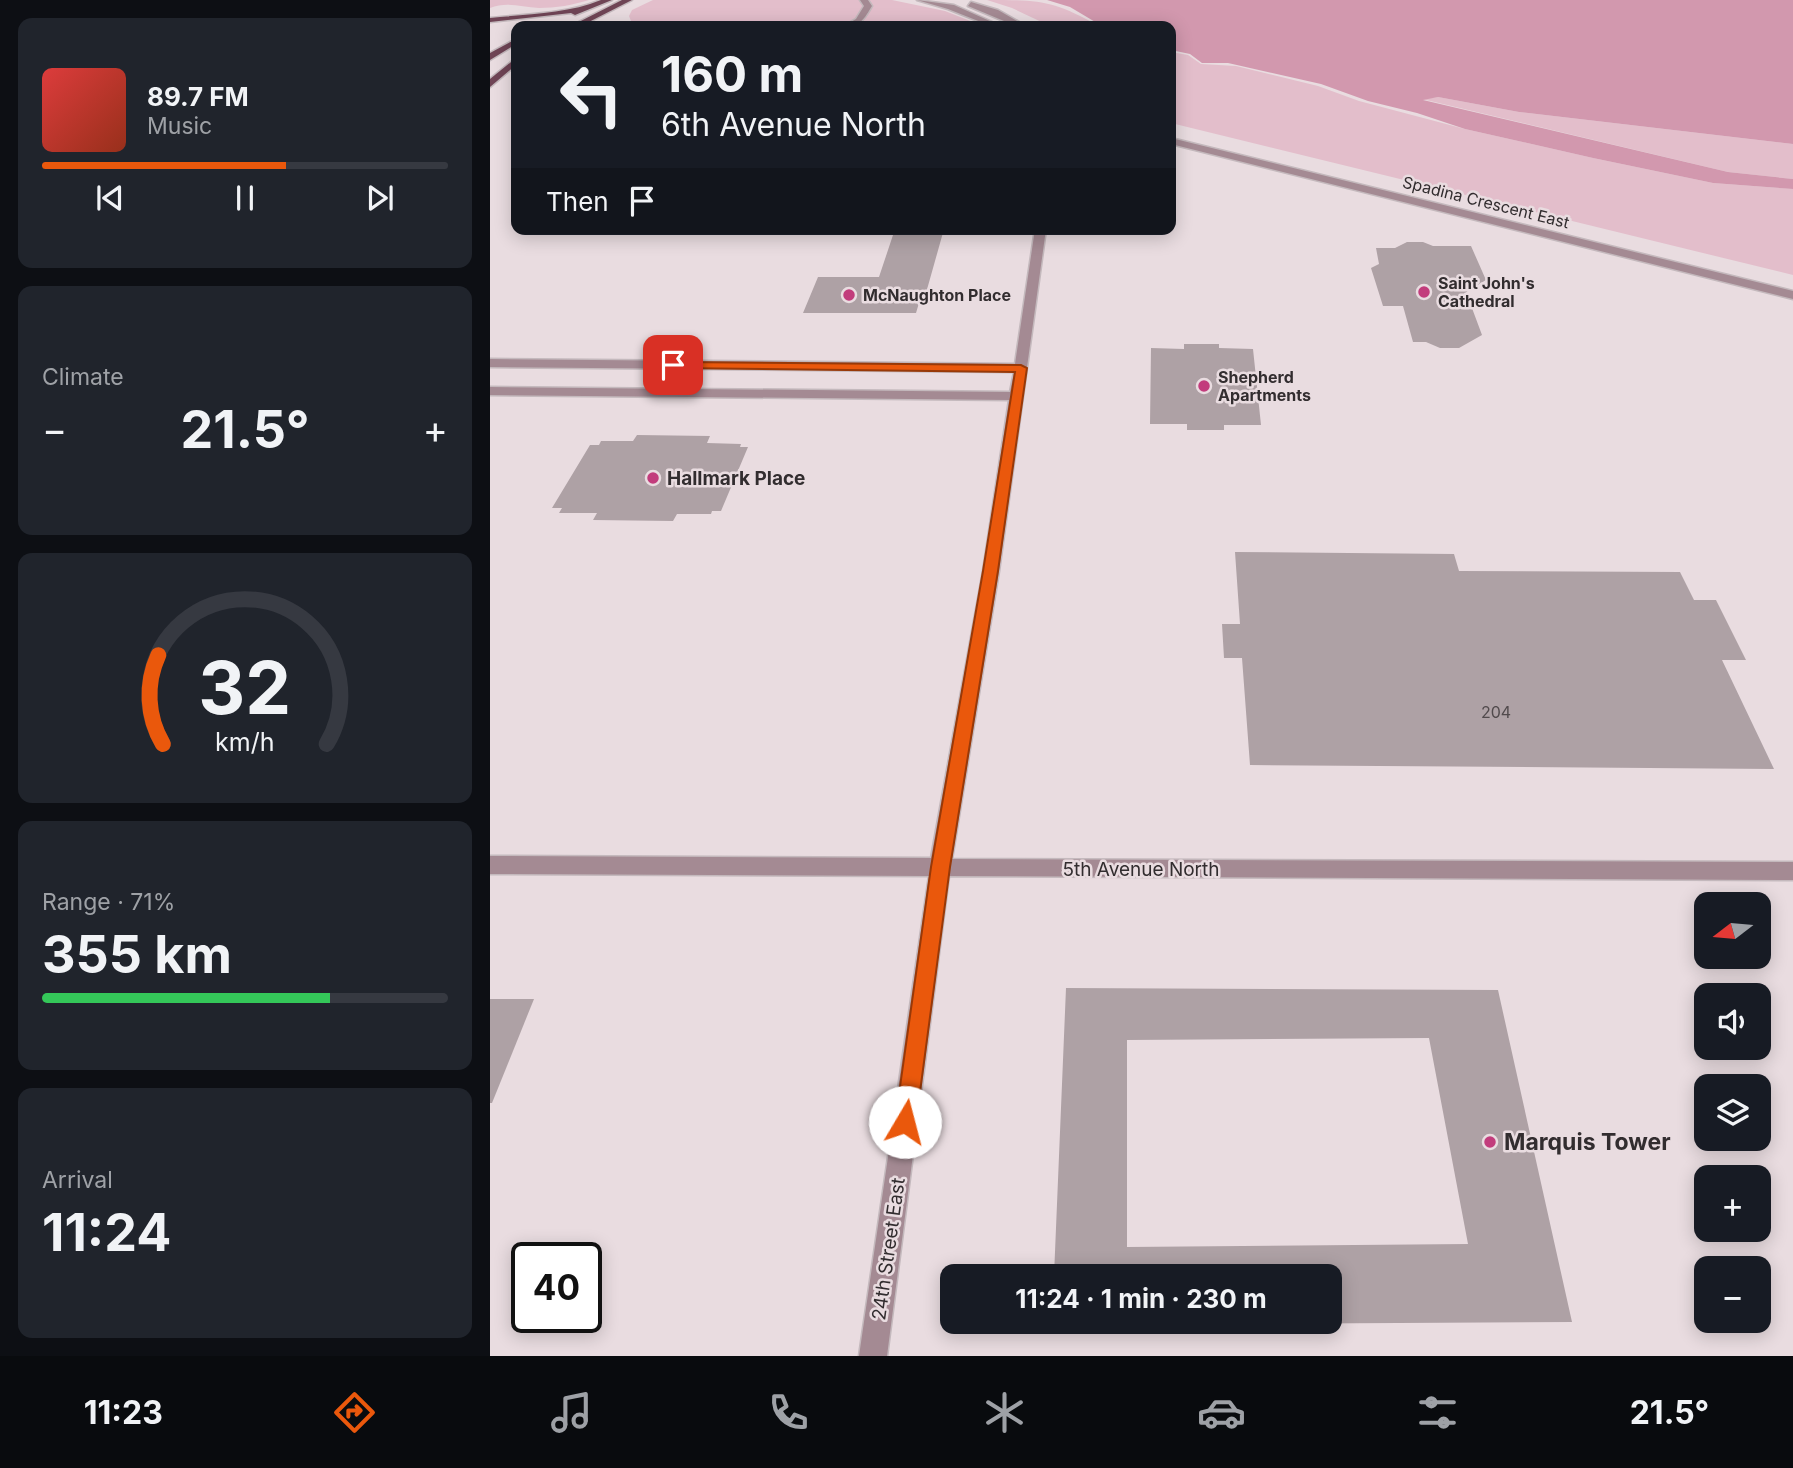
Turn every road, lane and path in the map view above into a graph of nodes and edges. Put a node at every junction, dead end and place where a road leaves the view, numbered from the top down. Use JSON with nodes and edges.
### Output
{"nodes":[{"id":1,"x":608,"y":0,"type":"edge"},
{"id":2,"x":864,"y":0,"type":"edge"},
{"id":3,"x":921,"y":0,"type":"edge"},
{"id":4,"x":954,"y":0,"type":"edge"},
{"id":5,"x":624,"y":2,"type":"edge"},
{"id":6,"x":585,"y":8,"type":"junction"},
{"id":7,"x":490,"y":20,"type":"edge"},
{"id":8,"x":558,"y":21,"type":"edge"},
{"id":9,"x":585,"y":21,"type":"edge"},
{"id":10,"x":608,"y":21,"type":"edge"},
{"id":11,"x":859,"y":21,"type":"edge"},
{"id":12,"x":985,"y":21,"type":"edge"},
{"id":13,"x":1012,"y":21,"type":"edge"},
{"id":14,"x":492,"y":40,"type":"edge"},
{"id":15,"x":511,"y":44,"type":"edge"},
{"id":16,"x":493,"y":54,"type":"edge"},
{"id":17,"x":511,"y":65,"type":"edge"},
{"id":18,"x":490,"y":84,"type":"edge"},
{"id":19,"x":1176,"y":142,"type":"edge"},
{"id":20,"x":1040,"y":235,"type":"edge"},
{"id":21,"x":1793,"y":295,"type":"edge"},
{"id":22,"x":490,"y":363,"type":"edge"},
{"id":23,"x":1021,"y":368,"type":"junction"},
{"id":24,"x":490,"y":391,"type":"edge"},
{"id":25,"x":1017,"y":396,"type":"junction"},
{"id":26,"x":490,"y":865,"type":"edge"},
{"id":27,"x":940,"y":867,"type":"junction"},
{"id":28,"x":1793,"y":871,"type":"edge"},
{"id":29,"x":873,"y":1356,"type":"edge"}],
"edges":[{"from":1,"to":6,"type":"main road"},
{"from":2,"to":11,"type":"street"},
{"from":3,"to":12,"type":"street"},
{"from":4,"to":13,"type":"street"},
{"from":5,"to":9,"type":"main road"},
{"from":5,"to":10,"type":"main road"},
{"from":6,"to":7,"type":"main road"},
{"from":6,"to":8,"type":"main road"},
{"from":14,"to":16,"type":"main road"},
{"from":15,"to":16,"type":"main road"},
{"from":17,"to":18,"type":"main road"},
{"from":19,"to":21,"type":"street","name":"Spadina Crescent East"},
{"from":20,"to":23,"type":"street","name":"24th Street East"},
{"from":22,"to":23,"type":"street"},
{"from":23,"to":25,"type":"street","name":"24th Street East"},
{"from":24,"to":25,"type":"street"},
{"from":25,"to":27,"type":"street","name":"24th Street East"},
{"from":26,"to":27,"type":"street","name":"5th Avenue North"},
{"from":27,"to":28,"type":"street","name":"5th Avenue North"},
{"from":27,"to":29,"type":"street","name":"24th Street East"}]}
